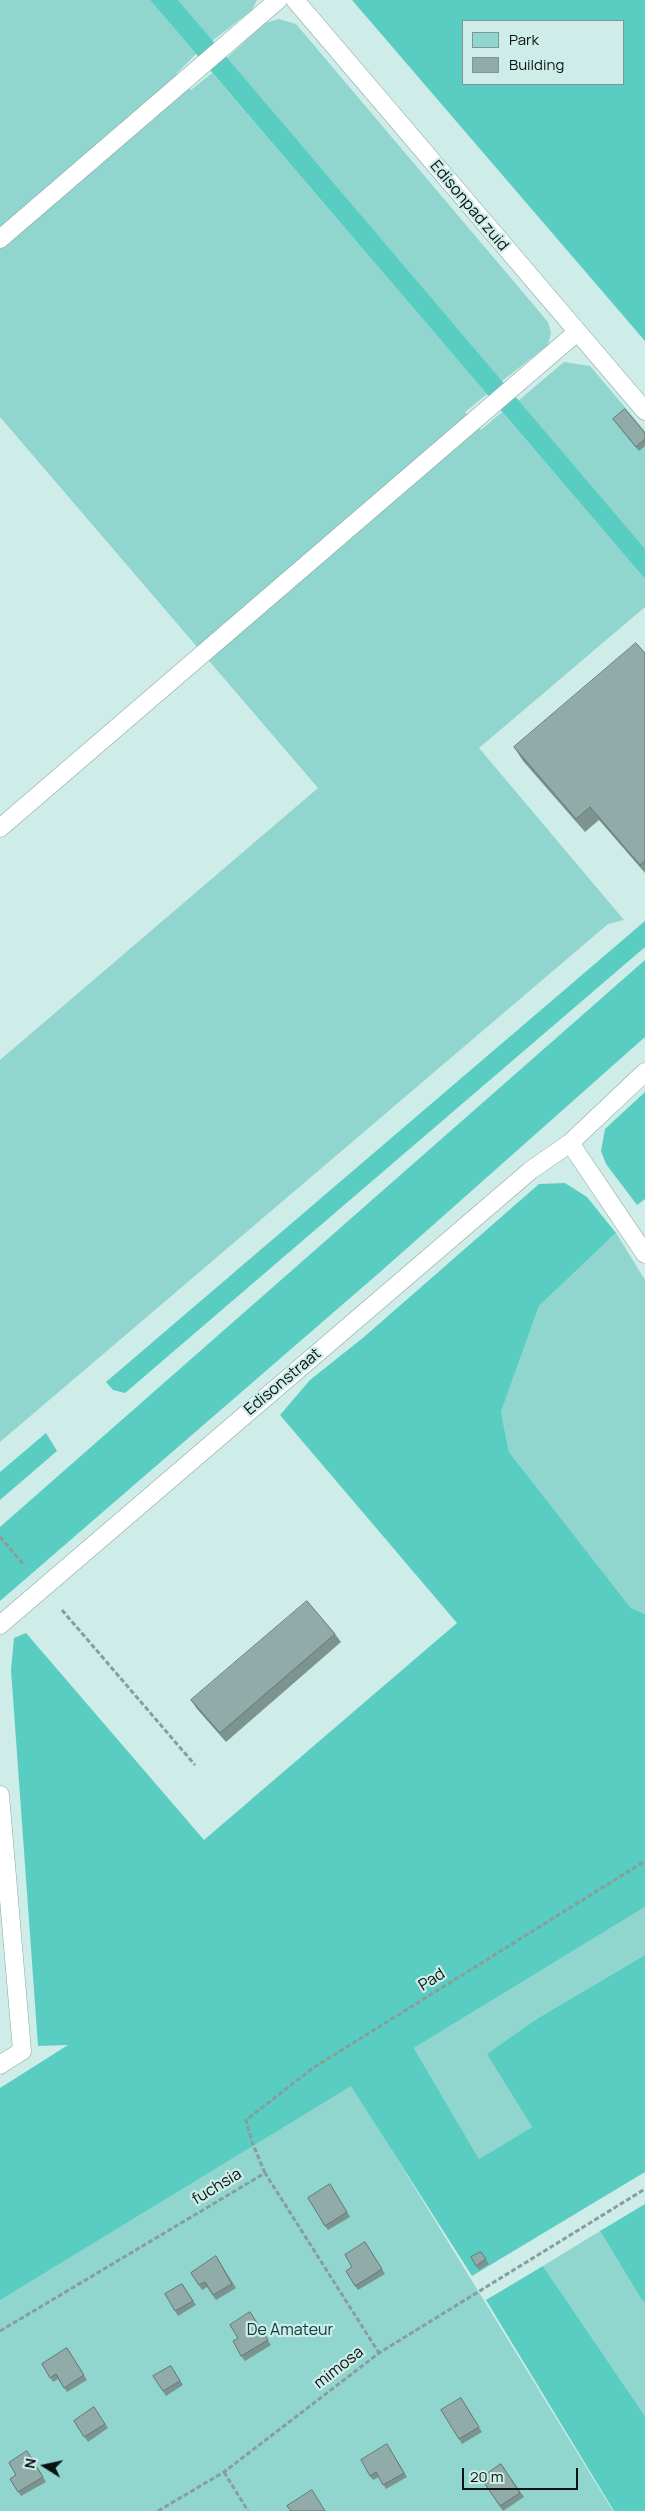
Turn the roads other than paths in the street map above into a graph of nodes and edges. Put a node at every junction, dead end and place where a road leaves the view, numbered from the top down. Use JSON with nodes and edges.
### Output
{"nodes":[{"id":1,"x":278,"y":0,"type":"edge"},
{"id":2,"x":295,"y":0,"type":"edge"},
{"id":3,"x":0,"y":239,"type":"edge"},
{"id":4,"x":576,"y":333,"type":"junction"},
{"id":5,"x":645,"y":411,"type":"edge"},
{"id":6,"x":0,"y":828,"type":"edge"},
{"id":7,"x":645,"y":1072,"type":"edge"},
{"id":8,"x":570,"y":1143,"type":"junction"},
{"id":9,"x":645,"y":1254,"type":"edge"},
{"id":10,"x":0,"y":1625,"type":"edge"},
{"id":11,"x":0,"y":1795,"type":"edge"},
{"id":12,"x":0,"y":2065,"type":"edge"}],
"edges":[{"from":1,"to":3,"type":"lane"},
{"from":2,"to":4,"type":"lane","name":"Edisonpad zuid"},
{"from":4,"to":5,"type":"lane","name":"Edisonpad zuid"},
{"from":4,"to":6,"type":"lane"},
{"from":7,"to":8,"type":"lane","name":"Edisonstraat"},
{"from":8,"to":9,"type":"lane"},
{"from":8,"to":10,"type":"lane","name":"Edisonstraat"},
{"from":11,"to":12,"type":"lane"}]}
